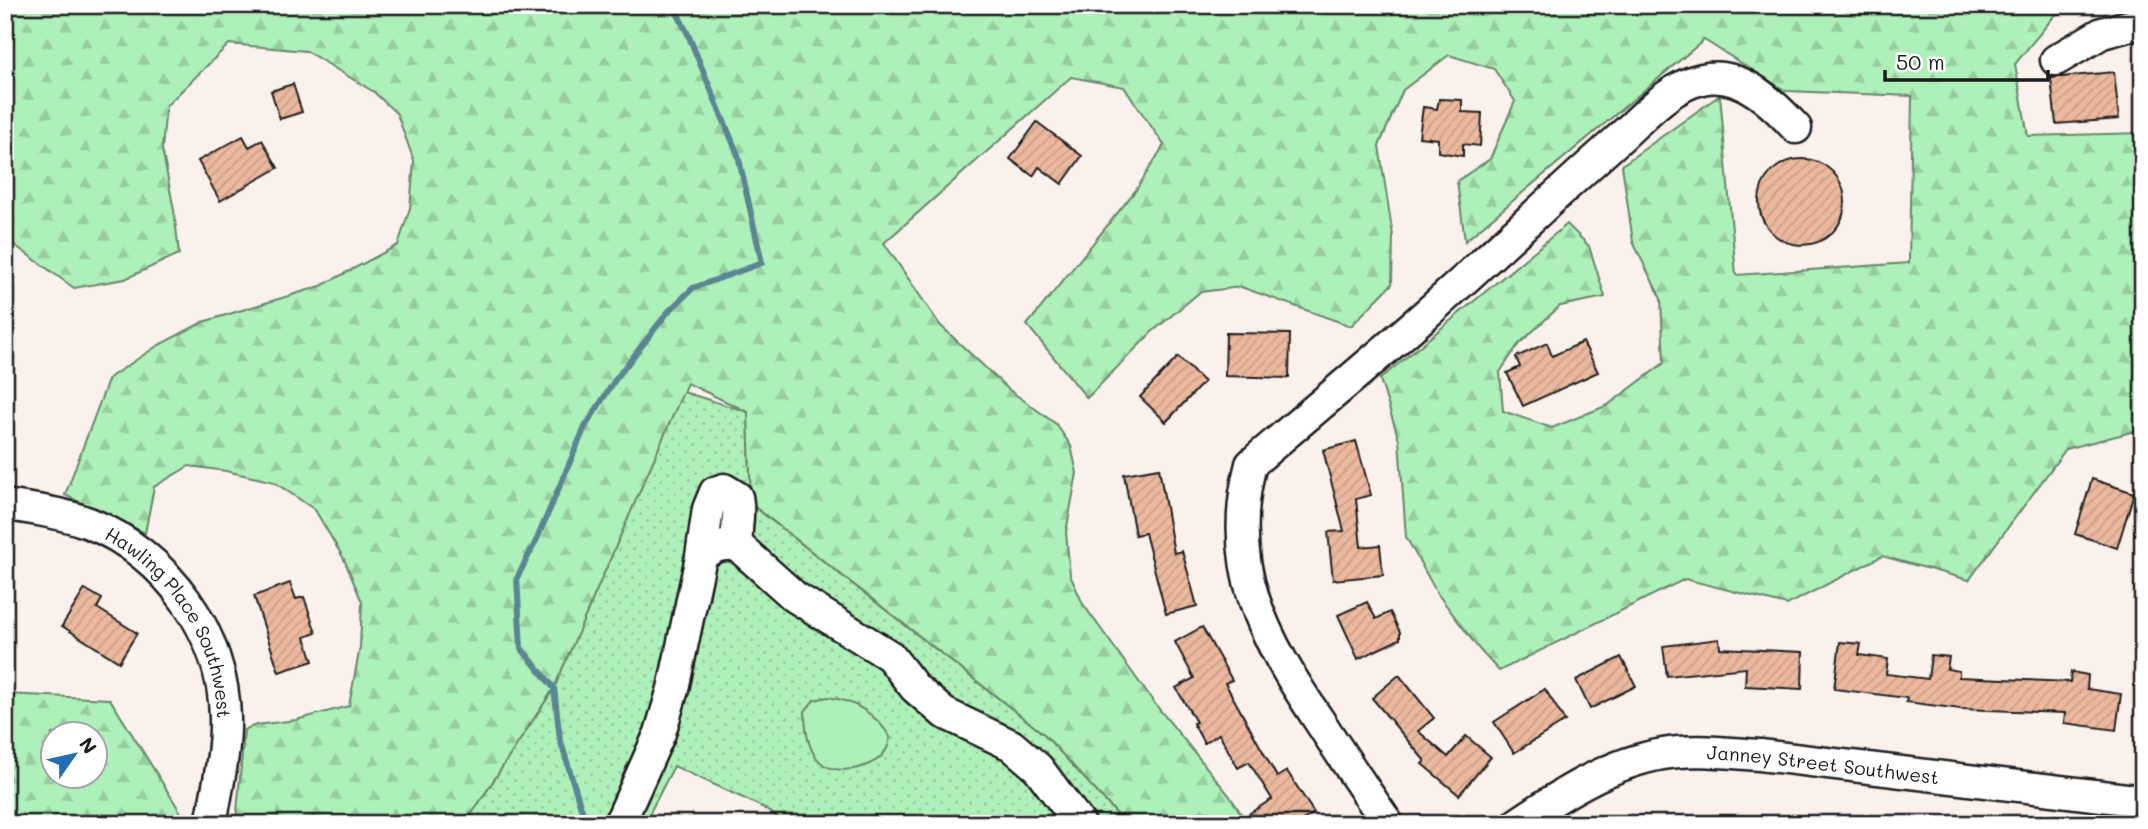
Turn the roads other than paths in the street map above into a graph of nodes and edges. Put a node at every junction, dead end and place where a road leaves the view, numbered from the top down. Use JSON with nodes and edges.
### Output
{"nodes":[{"id":1,"x":2143,"y":22,"type":"edge"},
{"id":2,"x":2056,"y":60,"type":"dead end"},
{"id":3,"x":1796,"y":128,"type":"dead end"},
{"id":4,"x":5,"y":505,"type":"edge"},
{"id":5,"x":737,"y":545,"type":"junction"},
{"id":6,"x":701,"y":557,"type":"junction"},
{"id":7,"x":2143,"y":802,"type":"edge"},
{"id":8,"x":211,"y":824,"type":"edge"},
{"id":9,"x":618,"y":824,"type":"edge"},
{"id":10,"x":1080,"y":824,"type":"edge"},
{"id":11,"x":1388,"y":824,"type":"edge"},
{"id":12,"x":1517,"y":824,"type":"edge"}],
"edges":[{"from":1,"to":2,"type":"street"},
{"from":3,"to":11,"type":"street"},
{"from":4,"to":8,"type":"street","name":"Hawling Place Southwest"},
{"from":5,"to":6,"type":"street"},
{"from":5,"to":6,"type":"street"},
{"from":5,"to":10,"type":"street"},
{"from":6,"to":9,"type":"street"},
{"from":7,"to":12,"type":"street","name":"Janney Street Southwest"}]}
